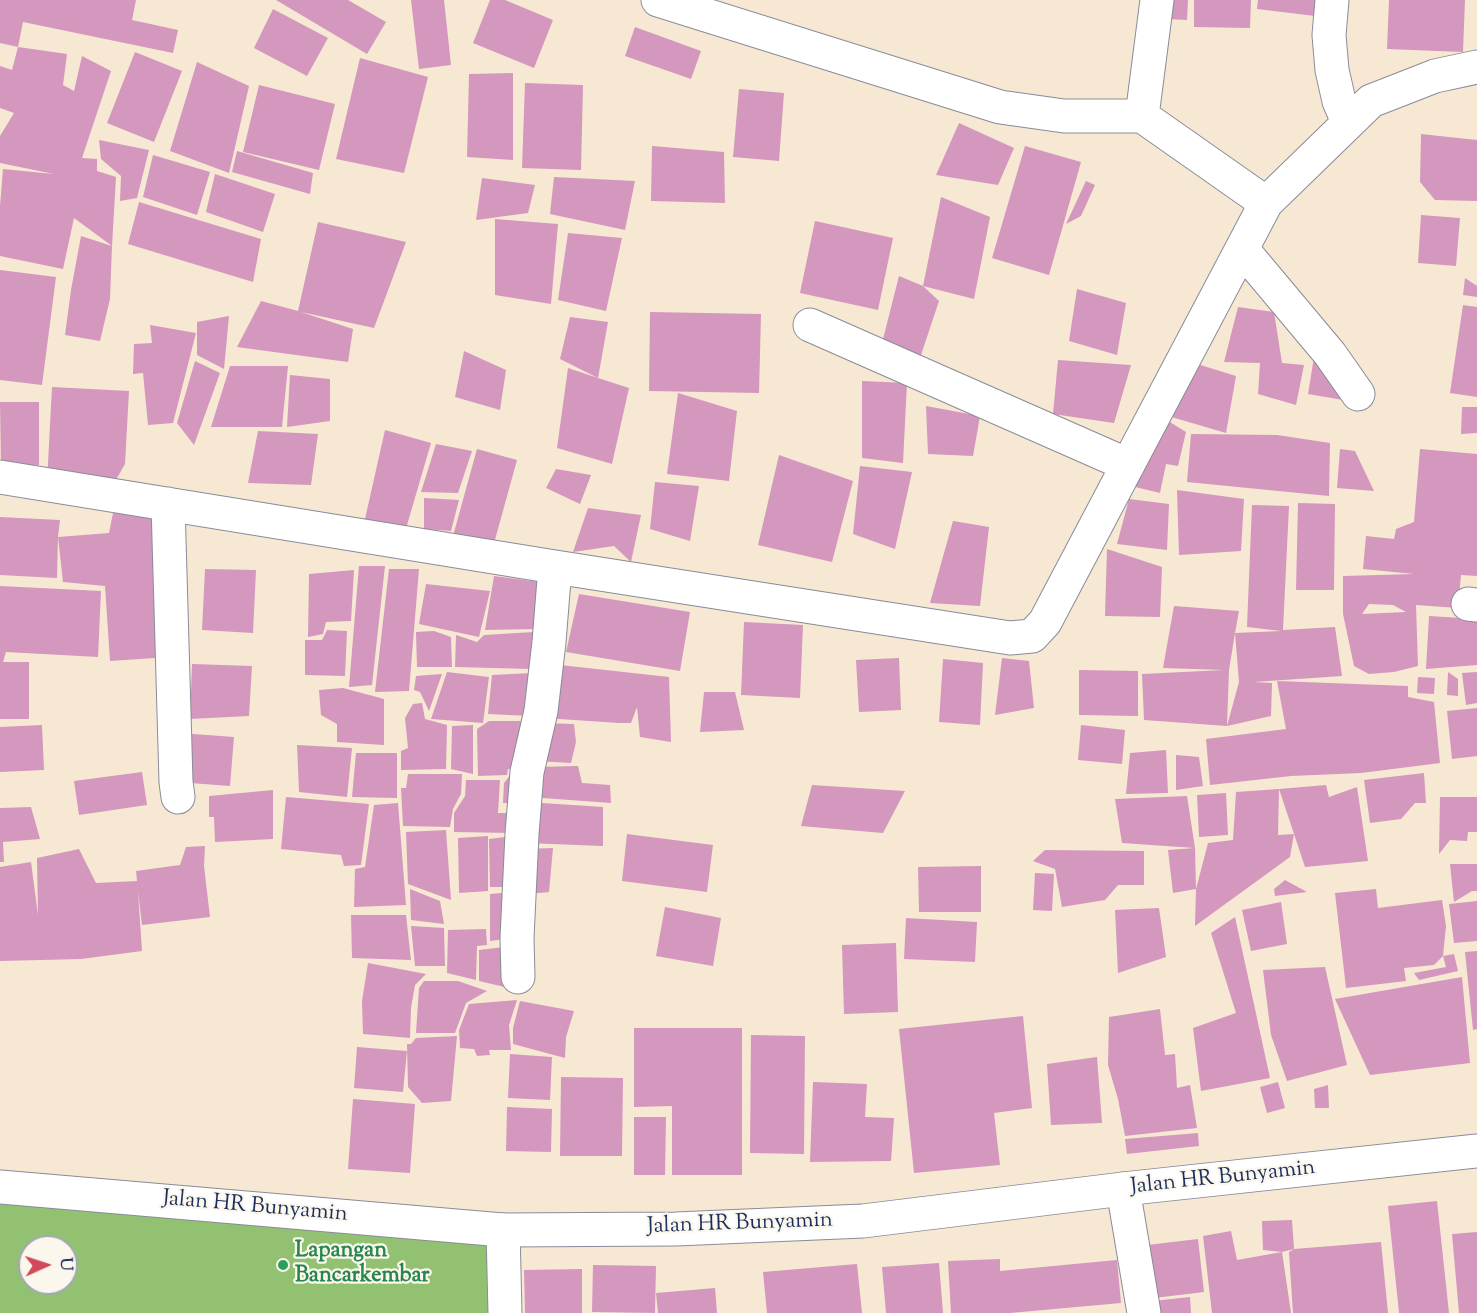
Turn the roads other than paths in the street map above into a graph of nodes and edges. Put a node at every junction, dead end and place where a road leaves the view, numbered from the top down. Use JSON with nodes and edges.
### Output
{"nodes":[{"id":1,"x":658,"y":0,"type":"edge"},
{"id":2,"x":1157,"y":0,"type":"edge"},
{"id":3,"x":1332,"y":0,"type":"edge"},
{"id":4,"x":1477,"y":67,"type":"edge"},
{"id":5,"x":1142,"y":116,"type":"junction"},
{"id":6,"x":1348,"y":122,"type":"junction"},
{"id":7,"x":1266,"y":203,"type":"junction"},
{"id":8,"x":1242,"y":249,"type":"junction"},
{"id":9,"x":810,"y":325,"type":"dead end"},
{"id":10,"x":1358,"y":394,"type":"dead end"},
{"id":11,"x":1128,"y":465,"type":"junction"},
{"id":12,"x":0,"y":477,"type":"edge"},
{"id":13,"x":168,"y":504,"type":"junction"},
{"id":14,"x":555,"y":567,"type":"junction"},
{"id":15,"x":178,"y":797,"type":"dead end"},
{"id":16,"x":518,"y":977,"type":"dead end"},
{"id":17,"x":1477,"y":1151,"type":"edge"},
{"id":18,"x":0,"y":1187,"type":"edge"},
{"id":19,"x":1122,"y":1190,"type":"junction"},
{"id":20,"x":503,"y":1230,"type":"junction"},
{"id":21,"x":505,"y":1313,"type":"edge"},
{"id":22,"x":1144,"y":1313,"type":"edge"}],
"edges":[{"from":1,"to":5,"type":"street"},
{"from":2,"to":5,"type":"street"},
{"from":3,"to":6,"type":"street"},
{"from":4,"to":6,"type":"street"},
{"from":5,"to":7,"type":"street"},
{"from":6,"to":7,"type":"street"},
{"from":7,"to":8,"type":"street"},
{"from":8,"to":10,"type":"street"},
{"from":8,"to":11,"type":"street"},
{"from":9,"to":11,"type":"street"},
{"from":11,"to":14,"type":"street"},
{"from":12,"to":13,"type":"street"},
{"from":13,"to":14,"type":"street"},
{"from":13,"to":15,"type":"street"},
{"from":14,"to":16,"type":"street"},
{"from":17,"to":19,"type":"street","name":"Jalan HR Bunyamin"},
{"from":18,"to":20,"type":"street","name":"Jalan HR Bunyamin"},
{"from":19,"to":20,"type":"street","name":"Jalan HR Bunyamin"},
{"from":19,"to":22,"type":"street"},
{"from":20,"to":21,"type":"street"}]}
